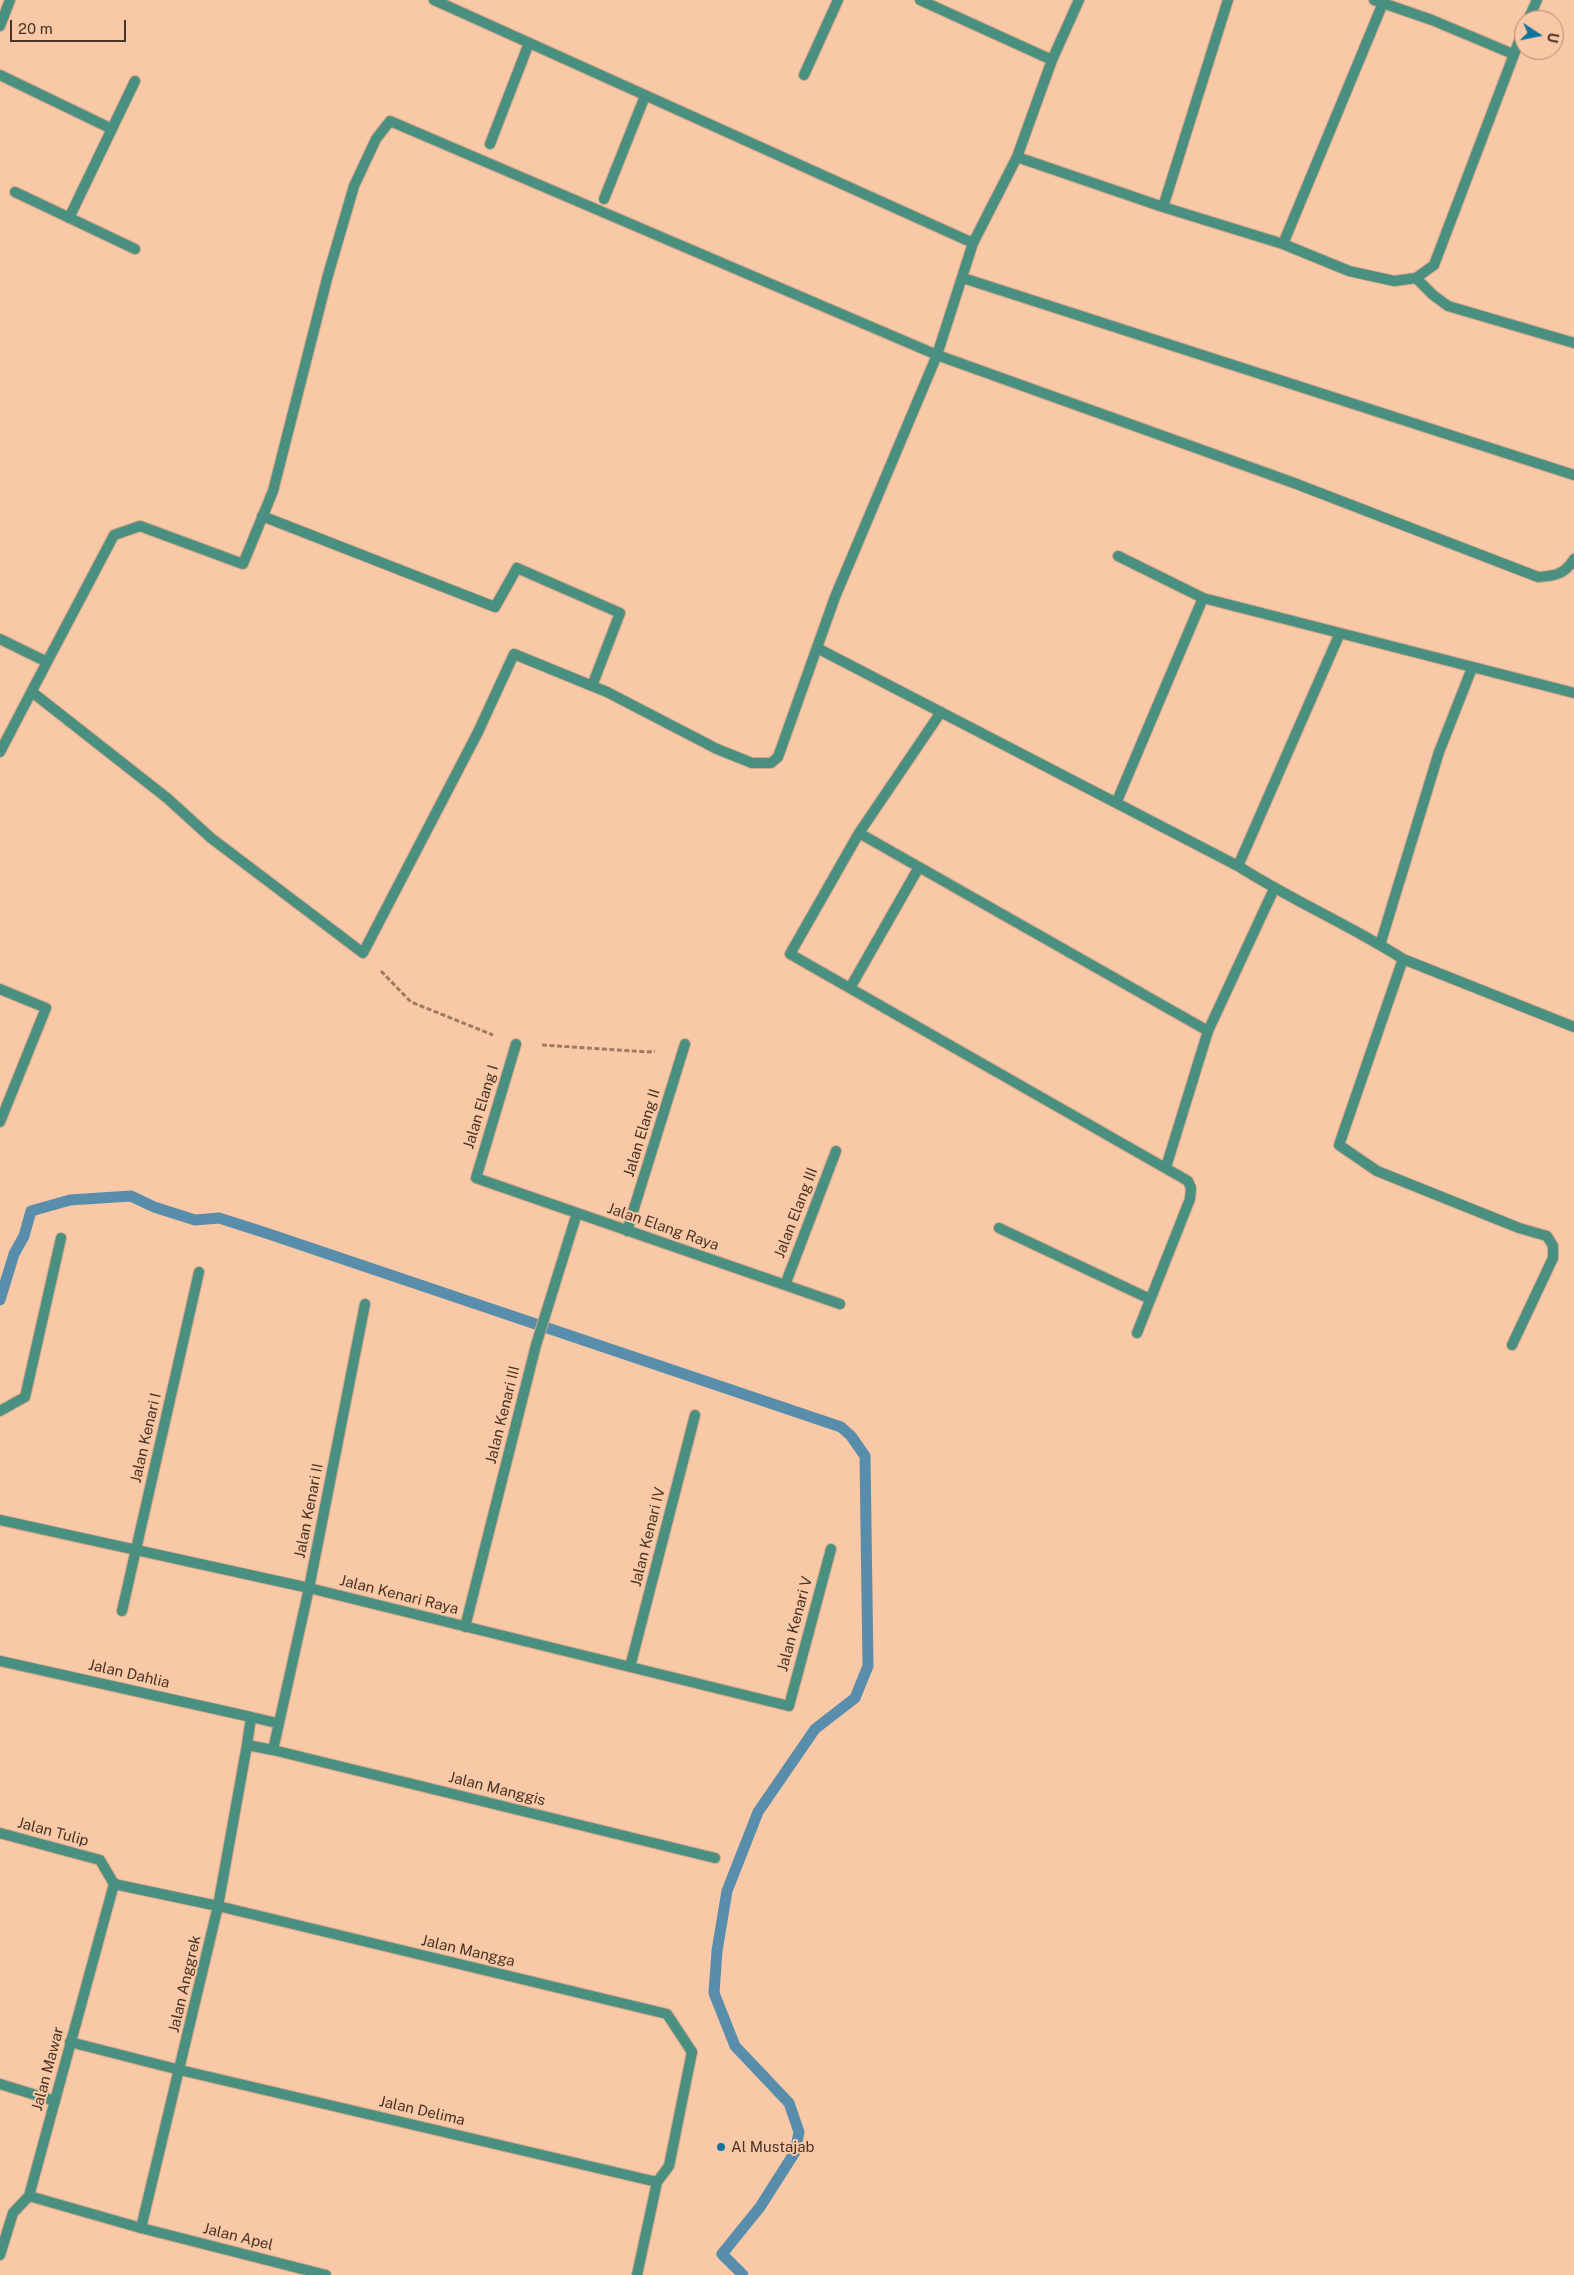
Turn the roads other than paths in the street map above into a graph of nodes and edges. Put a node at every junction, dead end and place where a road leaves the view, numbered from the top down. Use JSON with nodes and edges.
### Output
{"nodes":[{"id":1,"x":10,"y":0,"type":"edge"},
{"id":2,"x":434,"y":0,"type":"edge"},
{"id":3,"x":838,"y":0,"type":"edge"},
{"id":4,"x":920,"y":0,"type":"edge"},
{"id":5,"x":1079,"y":0,"type":"edge"},
{"id":6,"x":1228,"y":0,"type":"edge"},
{"id":7,"x":1378,"y":2,"type":"edge"},
{"id":8,"x":0,"y":26,"type":"edge"},
{"id":9,"x":529,"y":43,"type":"junction"},
{"id":10,"x":1513,"y":54,"type":"joint"},
{"id":11,"x":1052,"y":60,"type":"junction"},
{"id":12,"x":0,"y":75,"type":"edge"},
{"id":13,"x":804,"y":75,"type":"dead end"},
{"id":14,"x":135,"y":81,"type":"dead end"},
{"id":15,"x":645,"y":96,"type":"junction"},
{"id":16,"x":112,"y":129,"type":"junction"},
{"id":17,"x":490,"y":144,"type":"dead end"},
{"id":18,"x":1017,"y":157,"type":"junction"},
{"id":19,"x":15,"y":192,"type":"dead end"},
{"id":20,"x":604,"y":199,"type":"dead end"},
{"id":21,"x":1163,"y":207,"type":"junction"},
{"id":22,"x":69,"y":218,"type":"junction"},
{"id":23,"x":972,"y":244,"type":"junction"},
{"id":24,"x":1283,"y":244,"type":"junction"},
{"id":25,"x":135,"y":249,"type":"dead end"},
{"id":26,"x":963,"y":278,"type":"junction"},
{"id":27,"x":1416,"y":278,"type":"junction"},
{"id":28,"x":1574,"y":343,"type":"edge"},
{"id":29,"x":937,"y":356,"type":"junction"},
{"id":30,"x":1574,"y":475,"type":"edge"},
{"id":31,"x":262,"y":516,"type":"junction"},
{"id":32,"x":1118,"y":556,"type":"dead end"},
{"id":33,"x":1574,"y":559,"type":"edge"},
{"id":34,"x":1203,"y":598,"type":"junction"},
{"id":35,"x":1340,"y":633,"type":"junction"},
{"id":36,"x":0,"y":639,"type":"edge"},
{"id":37,"x":817,"y":648,"type":"junction"},
{"id":38,"x":47,"y":662,"type":"junction"},
{"id":39,"x":1472,"y":668,"type":"junction"},
{"id":40,"x":592,"y":686,"type":"junction"},
{"id":41,"x":32,"y":692,"type":"junction"},
{"id":42,"x":1574,"y":693,"type":"edge"},
{"id":43,"x":941,"y":712,"type":"junction"},
{"id":44,"x":0,"y":752,"type":"edge"},
{"id":45,"x":1117,"y":801,"type":"junction"},
{"id":46,"x":859,"y":833,"type":"junction"},
{"id":47,"x":1238,"y":866,"type":"junction"},
{"id":48,"x":919,"y":867,"type":"junction"},
{"id":49,"x":1274,"y":889,"type":"junction"},
{"id":50,"x":1380,"y":944,"type":"junction"},
{"id":51,"x":1403,"y":960,"type":"junction"},
{"id":52,"x":850,"y":988,"type":"junction"},
{"id":53,"x":0,"y":989,"type":"edge"},
{"id":54,"x":1574,"y":1027,"type":"edge"},
{"id":55,"x":1208,"y":1031,"type":"junction"},
{"id":56,"x":516,"y":1044,"type":"dead end"},
{"id":57,"x":685,"y":1044,"type":"dead end"},
{"id":58,"x":0,"y":1122,"type":"edge"},
{"id":59,"x":836,"y":1152,"type":"dead end"},
{"id":60,"x":1166,"y":1167,"type":"junction"},
{"id":61,"x":476,"y":1178,"type":"joint"},
{"id":62,"x":577,"y":1213,"type":"junction"},
{"id":63,"x":999,"y":1228,"type":"dead end"},
{"id":64,"x":627,"y":1231,"type":"junction"},
{"id":65,"x":61,"y":1238,"type":"dead end"},
{"id":66,"x":199,"y":1272,"type":"dead end"},
{"id":67,"x":785,"y":1285,"type":"junction"},
{"id":68,"x":1150,"y":1299,"type":"junction"},
{"id":69,"x":365,"y":1304,"type":"dead end"},
{"id":70,"x":840,"y":1304,"type":"dead end"},
{"id":71,"x":1137,"y":1333,"type":"dead end"},
{"id":72,"x":1512,"y":1345,"type":"dead end"},
{"id":73,"x":0,"y":1411,"type":"edge"},
{"id":74,"x":695,"y":1415,"type":"dead end"},
{"id":75,"x":0,"y":1520,"type":"edge"},
{"id":76,"x":830,"y":1550,"type":"dead end"},
{"id":77,"x":136,"y":1551,"type":"junction"},
{"id":78,"x":309,"y":1588,"type":"junction"},
{"id":79,"x":122,"y":1611,"type":"dead end"},
{"id":80,"x":466,"y":1627,"type":"junction"},
{"id":81,"x":0,"y":1661,"type":"edge"},
{"id":82,"x":630,"y":1667,"type":"junction"},
{"id":83,"x":789,"y":1706,"type":"joint"},
{"id":84,"x":251,"y":1717,"type":"junction"},
{"id":85,"x":277,"y":1723,"type":"junction"},
{"id":86,"x":246,"y":1745,"type":"junction"},
{"id":87,"x":272,"y":1750,"type":"junction"},
{"id":88,"x":0,"y":1833,"type":"edge"},
{"id":89,"x":715,"y":1858,"type":"dead end"},
{"id":90,"x":114,"y":1884,"type":"junction"},
{"id":91,"x":218,"y":1906,"type":"junction"},
{"id":92,"x":70,"y":2042,"type":"junction"},
{"id":93,"x":180,"y":2070,"type":"junction"},
{"id":94,"x":0,"y":2084,"type":"edge"},
{"id":95,"x":55,"y":2101,"type":"junction"},
{"id":96,"x":657,"y":2182,"type":"junction"},
{"id":97,"x":29,"y":2196,"type":"junction"},
{"id":98,"x":142,"y":2228,"type":"junction"},
{"id":99,"x":0,"y":2255,"type":"edge"},
{"id":100,"x":326,"y":2275,"type":"edge"},
{"id":101,"x":637,"y":2275,"type":"edge"}],
"edges":[{"from":1,"to":8,"type":"street"},
{"from":2,"to":9,"type":"street"},
{"from":3,"to":13,"type":"street"},
{"from":4,"to":11,"type":"street"},
{"from":5,"to":11,"type":"street"},
{"from":6,"to":21,"type":"street"},
{"from":7,"to":10,"type":"street"},
{"from":7,"to":24,"type":"street"},
{"from":9,"to":15,"type":"street"},
{"from":9,"to":17,"type":"street"},
{"from":10,"to":27,"type":"street"},
{"from":11,"to":18,"type":"street"},
{"from":12,"to":16,"type":"street"},
{"from":14,"to":16,"type":"street"},
{"from":15,"to":20,"type":"street"},
{"from":15,"to":23,"type":"street"},
{"from":16,"to":22,"type":"street"},
{"from":18,"to":21,"type":"street"},
{"from":18,"to":23,"type":"street"},
{"from":19,"to":22,"type":"street"},
{"from":21,"to":24,"type":"street"},
{"from":22,"to":25,"type":"street"},
{"from":23,"to":26,"type":"street"},
{"from":24,"to":27,"type":"street"},
{"from":26,"to":29,"type":"street"},
{"from":26,"to":30,"type":"street"},
{"from":27,"to":28,"type":"street"},
{"from":29,"to":31,"type":"street"},
{"from":29,"to":33,"type":"street"},
{"from":29,"to":37,"type":"street"},
{"from":31,"to":38,"type":"street"},
{"from":31,"to":40,"type":"street"},
{"from":32,"to":34,"type":"street"},
{"from":34,"to":35,"type":"street"},
{"from":34,"to":45,"type":"street"},
{"from":35,"to":39,"type":"street"},
{"from":35,"to":47,"type":"street"},
{"from":36,"to":38,"type":"street"},
{"from":37,"to":40,"type":"street"},
{"from":37,"to":43,"type":"street"},
{"from":38,"to":41,"type":"street"},
{"from":39,"to":42,"type":"street"},
{"from":39,"to":50,"type":"street"},
{"from":40,"to":41,"type":"street"},
{"from":41,"to":44,"type":"street"},
{"from":43,"to":45,"type":"street"},
{"from":43,"to":46,"type":"street"},
{"from":45,"to":47,"type":"street"},
{"from":46,"to":48,"type":"street"},
{"from":46,"to":52,"type":"street"},
{"from":47,"to":49,"type":"street"},
{"from":48,"to":52,"type":"street"},
{"from":48,"to":55,"type":"street"},
{"from":49,"to":50,"type":"street"},
{"from":49,"to":55,"type":"street"},
{"from":50,"to":51,"type":"street"},
{"from":51,"to":54,"type":"street"},
{"from":51,"to":72,"type":"street"},
{"from":52,"to":60,"type":"street"},
{"from":53,"to":58,"type":"street"},
{"from":55,"to":60,"type":"street"},
{"from":56,"to":61,"type":"street","name":"Jalan Elang I"},
{"from":57,"to":64,"type":"street","name":"Jalan Elang II"},
{"from":59,"to":67,"type":"street","name":"Jalan Elang III"},
{"from":60,"to":68,"type":"street"},
{"from":61,"to":62,"type":"street","name":"Jalan Elang Raya"},
{"from":62,"to":64,"type":"street","name":"Jalan Elang Raya"},
{"from":62,"to":80,"type":"street","name":"Jalan Kenari III"},
{"from":63,"to":68,"type":"street"},
{"from":64,"to":67,"type":"street","name":"Jalan Elang Raya"},
{"from":65,"to":73,"type":"street"},
{"from":66,"to":77,"type":"street","name":"Jalan Kenari I"},
{"from":67,"to":70,"type":"street","name":"Jalan Elang Raya"},
{"from":68,"to":71,"type":"street"},
{"from":69,"to":78,"type":"street","name":"Jalan Kenari II"},
{"from":74,"to":82,"type":"street","name":"Jalan Kenari IV"},
{"from":75,"to":77,"type":"street","name":"Jalan Kenari Raya"},
{"from":76,"to":83,"type":"street","name":"Jalan Kenari V"},
{"from":77,"to":78,"type":"street","name":"Jalan Kenari Raya"},
{"from":77,"to":79,"type":"street","name":"Jalan Kenari I"},
{"from":78,"to":80,"type":"street","name":"Jalan Kenari Raya"},
{"from":78,"to":85,"type":"street","name":"Jalan Kenari II"},
{"from":80,"to":82,"type":"street","name":"Jalan Kenari Raya"},
{"from":81,"to":84,"type":"street","name":"Jalan Dahlia"},
{"from":82,"to":83,"type":"street","name":"Jalan Kenari Raya"},
{"from":84,"to":85,"type":"street","name":"Jalan Dahlia"},
{"from":84,"to":86,"type":"street","name":"Jalan Anggrek"},
{"from":85,"to":87,"type":"street","name":"Jalan Kenari II"},
{"from":86,"to":87,"type":"street","name":"Jalan Manggis"},
{"from":86,"to":91,"type":"street","name":"Jalan Anggrek"},
{"from":87,"to":89,"type":"street","name":"Jalan Manggis"},
{"from":88,"to":90,"type":"street","name":"Jalan Tulip"},
{"from":90,"to":91,"type":"street","name":"Jalan Mangga"},
{"from":90,"to":92,"type":"street","name":"Jalan Mawar"},
{"from":91,"to":93,"type":"street","name":"Jalan Anggrek"},
{"from":91,"to":96,"type":"street","name":"Jalan Mangga"},
{"from":92,"to":93,"type":"street","name":"Jalan Delima"},
{"from":92,"to":95,"type":"street","name":"Jalan Mawar"},
{"from":93,"to":96,"type":"street","name":"Jalan Delima"},
{"from":93,"to":98,"type":"street","name":"Jalan Anggrek"},
{"from":94,"to":95,"type":"street"},
{"from":95,"to":97,"type":"street","name":"Jalan Mawar"},
{"from":96,"to":101,"type":"street"},
{"from":97,"to":98,"type":"street","name":"Jalan Apel"},
{"from":97,"to":99,"type":"street","name":"Jalan Mawar"},
{"from":98,"to":100,"type":"street","name":"Jalan Apel"}]}
